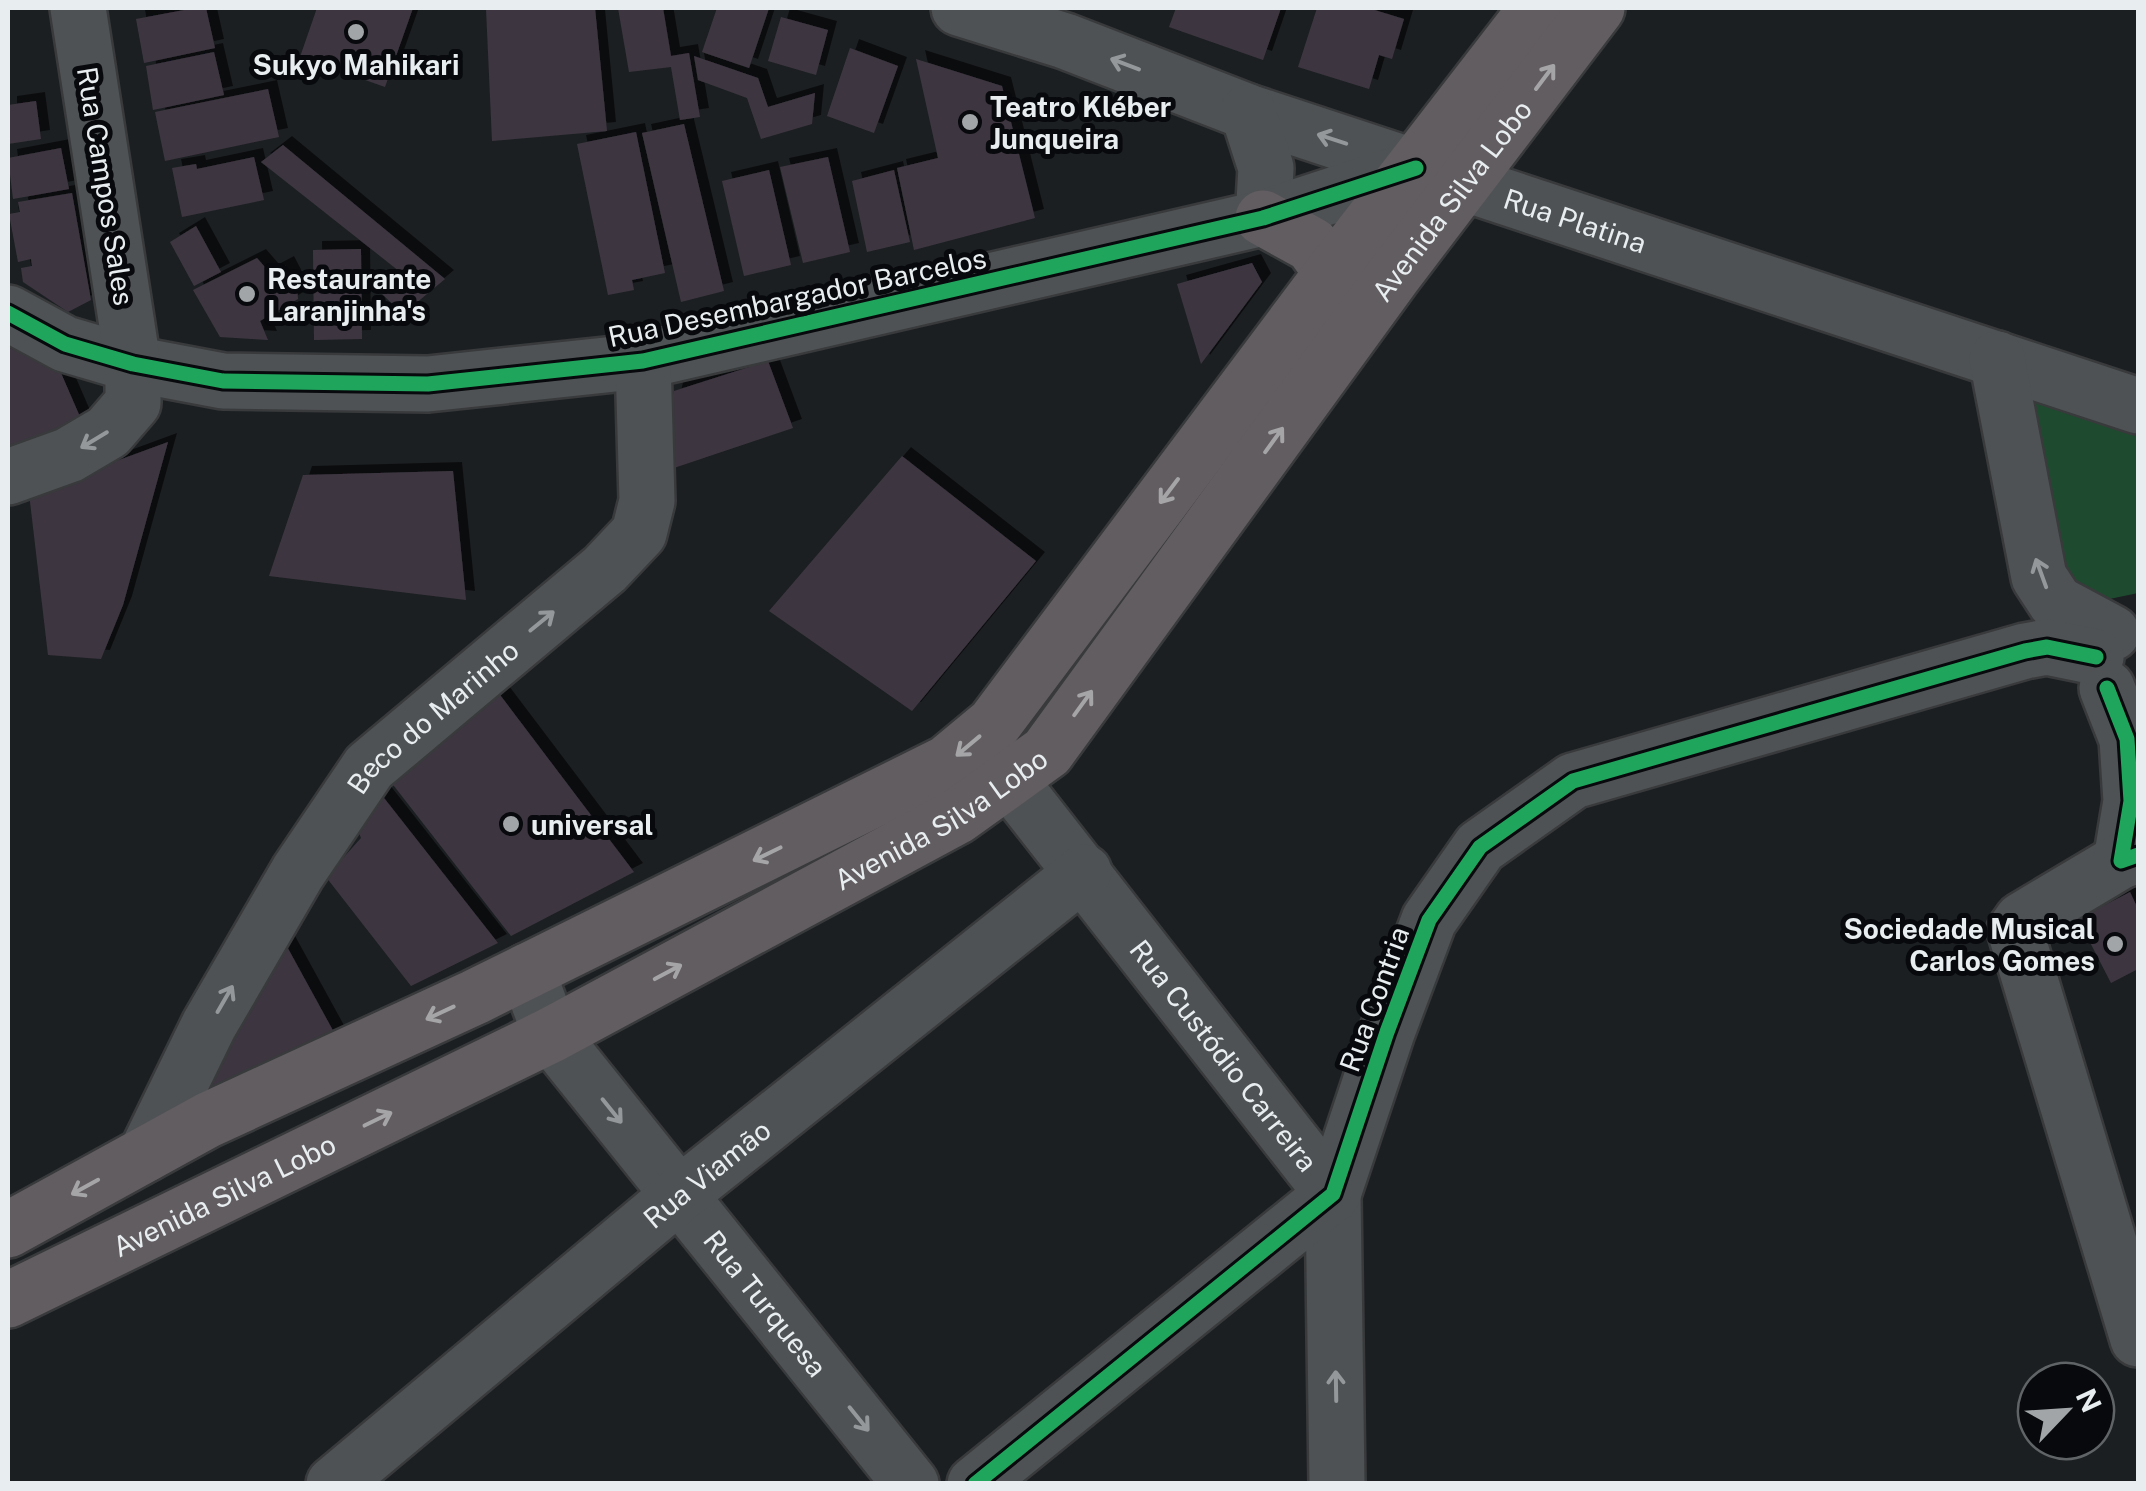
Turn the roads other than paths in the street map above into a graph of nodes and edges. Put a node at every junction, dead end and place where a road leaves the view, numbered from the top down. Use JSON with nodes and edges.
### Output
{"nodes":[{"id":1,"x":78,"y":8,"type":"edge"},
{"id":2,"x":959,"y":8,"type":"edge"},
{"id":3,"x":1537,"y":8,"type":"edge"},
{"id":4,"x":1597,"y":8,"type":"edge"},
{"id":5,"x":1062,"y":24,"type":"edge"},
{"id":6,"x":1248,"y":112,"type":"junction"},
{"id":7,"x":1441,"y":176,"type":"junction"},
{"id":8,"x":1263,"y":218,"type":"junction"},
{"id":9,"x":1332,"y":273,"type":"junction"},
{"id":10,"x":8,"y":313,"type":"edge"},
{"id":11,"x":1997,"y":359,"type":"junction"},
{"id":12,"x":643,"y":362,"type":"junction"},
{"id":13,"x":134,"y":364,"type":"junction"},
{"id":14,"x":2138,"y":406,"type":"edge"},
{"id":15,"x":8,"y":477,"type":"edge"},
{"id":16,"x":2118,"y":660,"type":"edge"},
{"id":17,"x":1010,"y":781,"type":"junction"},
{"id":18,"x":2130,"y":858,"type":"edge"},
{"id":19,"x":1084,"y":872,"type":"junction"},
{"id":20,"x":528,"y":971,"type":"junction"},
{"id":21,"x":551,"y":1035,"type":"junction"},
{"id":22,"x":193,"y":1102,"type":"junction"},
{"id":23,"x":1333,"y":1194,"type":"junction"},
{"id":24,"x":680,"y":1196,"type":"junction"},
{"id":25,"x":8,"y":1230,"type":"edge"},
{"id":26,"x":8,"y":1300,"type":"edge"},
{"id":27,"x":2138,"y":1339,"type":"edge"},
{"id":28,"x":334,"y":1484,"type":"edge"},
{"id":29,"x":911,"y":1484,"type":"edge"},
{"id":30,"x":976,"y":1484,"type":"edge"},
{"id":31,"x":1337,"y":1484,"type":"edge"}],
"edges":[{"from":1,"to":13,"type":"street","name":"Rua Campos Sales"},
{"from":2,"to":5,"type":"street","name":"Rua Platina"},
{"from":3,"to":7,"type":"main road","name":"Avenida Silva Lobo"},
{"from":7,"to":4,"type":"main road","name":"Avenida Silva Lobo","one_way":true},
{"from":6,"to":5,"type":"street","name":"Rua Platina","one_way":true},
{"from":7,"to":6,"type":"street","name":"Rua Platina","one_way":true},
{"from":6,"to":8,"type":"street"},
{"from":7,"to":8,"type":"street","name":"Rua Desembargador Barcelos"},
{"from":7,"to":9,"type":"main road","name":"Avenida Silva Lobo"},
{"from":7,"to":11,"type":"street","name":"Rua Platina"},
{"from":17,"to":7,"type":"main road","name":"Avenida Silva Lobo","one_way":true},
{"from":8,"to":9,"type":"main road"},
{"from":8,"to":12,"type":"street","name":"Rua Desembargador Barcelos"},
{"from":9,"to":20,"type":"main road","name":"Avenida Silva Lobo","one_way":true},
{"from":10,"to":13,"type":"street","name":"Rua Desembargador Barcelos"},
{"from":11,"to":14,"type":"street","name":"Rua Platina"},
{"from":16,"to":11,"type":"street","one_way":true},
{"from":12,"to":13,"type":"street","name":"Rua Desembargador Barcelos"},
{"from":22,"to":12,"type":"street","name":"Beco do Marinho","one_way":true},
{"from":13,"to":15,"type":"street","name":"Rua Campos Sales","one_way":true},
{"from":16,"to":18,"type":"street"},
{"from":16,"to":23,"type":"street","name":"Rua Contria"},
{"from":17,"to":19,"type":"street","name":"Rua Custódio Carreira"},
{"from":21,"to":17,"type":"main road","name":"Avenida Silva Lobo","one_way":true},
{"from":18,"to":27,"type":"street"},
{"from":19,"to":23,"type":"street","name":"Rua Custódio Carreira"},
{"from":19,"to":24,"type":"street","name":"Rua Viamão"},
{"from":20,"to":21,"type":"street","name":"Rua Turquesa"},
{"from":20,"to":22,"type":"main road","name":"Avenida Silva Lobo","one_way":true},
{"from":21,"to":24,"type":"street","name":"Rua Turquesa","one_way":true},
{"from":26,"to":21,"type":"main road","name":"Avenida Silva Lobo","one_way":true},
{"from":22,"to":25,"type":"main road","name":"Avenida Silva Lobo","one_way":true},
{"from":23,"to":30,"type":"street"},
{"from":31,"to":23,"type":"street","name":"Rua Custódio Carreira","one_way":true},
{"from":24,"to":28,"type":"street","name":"Rua Viamão"},
{"from":24,"to":29,"type":"street","name":"Rua Turquesa","one_way":true}]}
